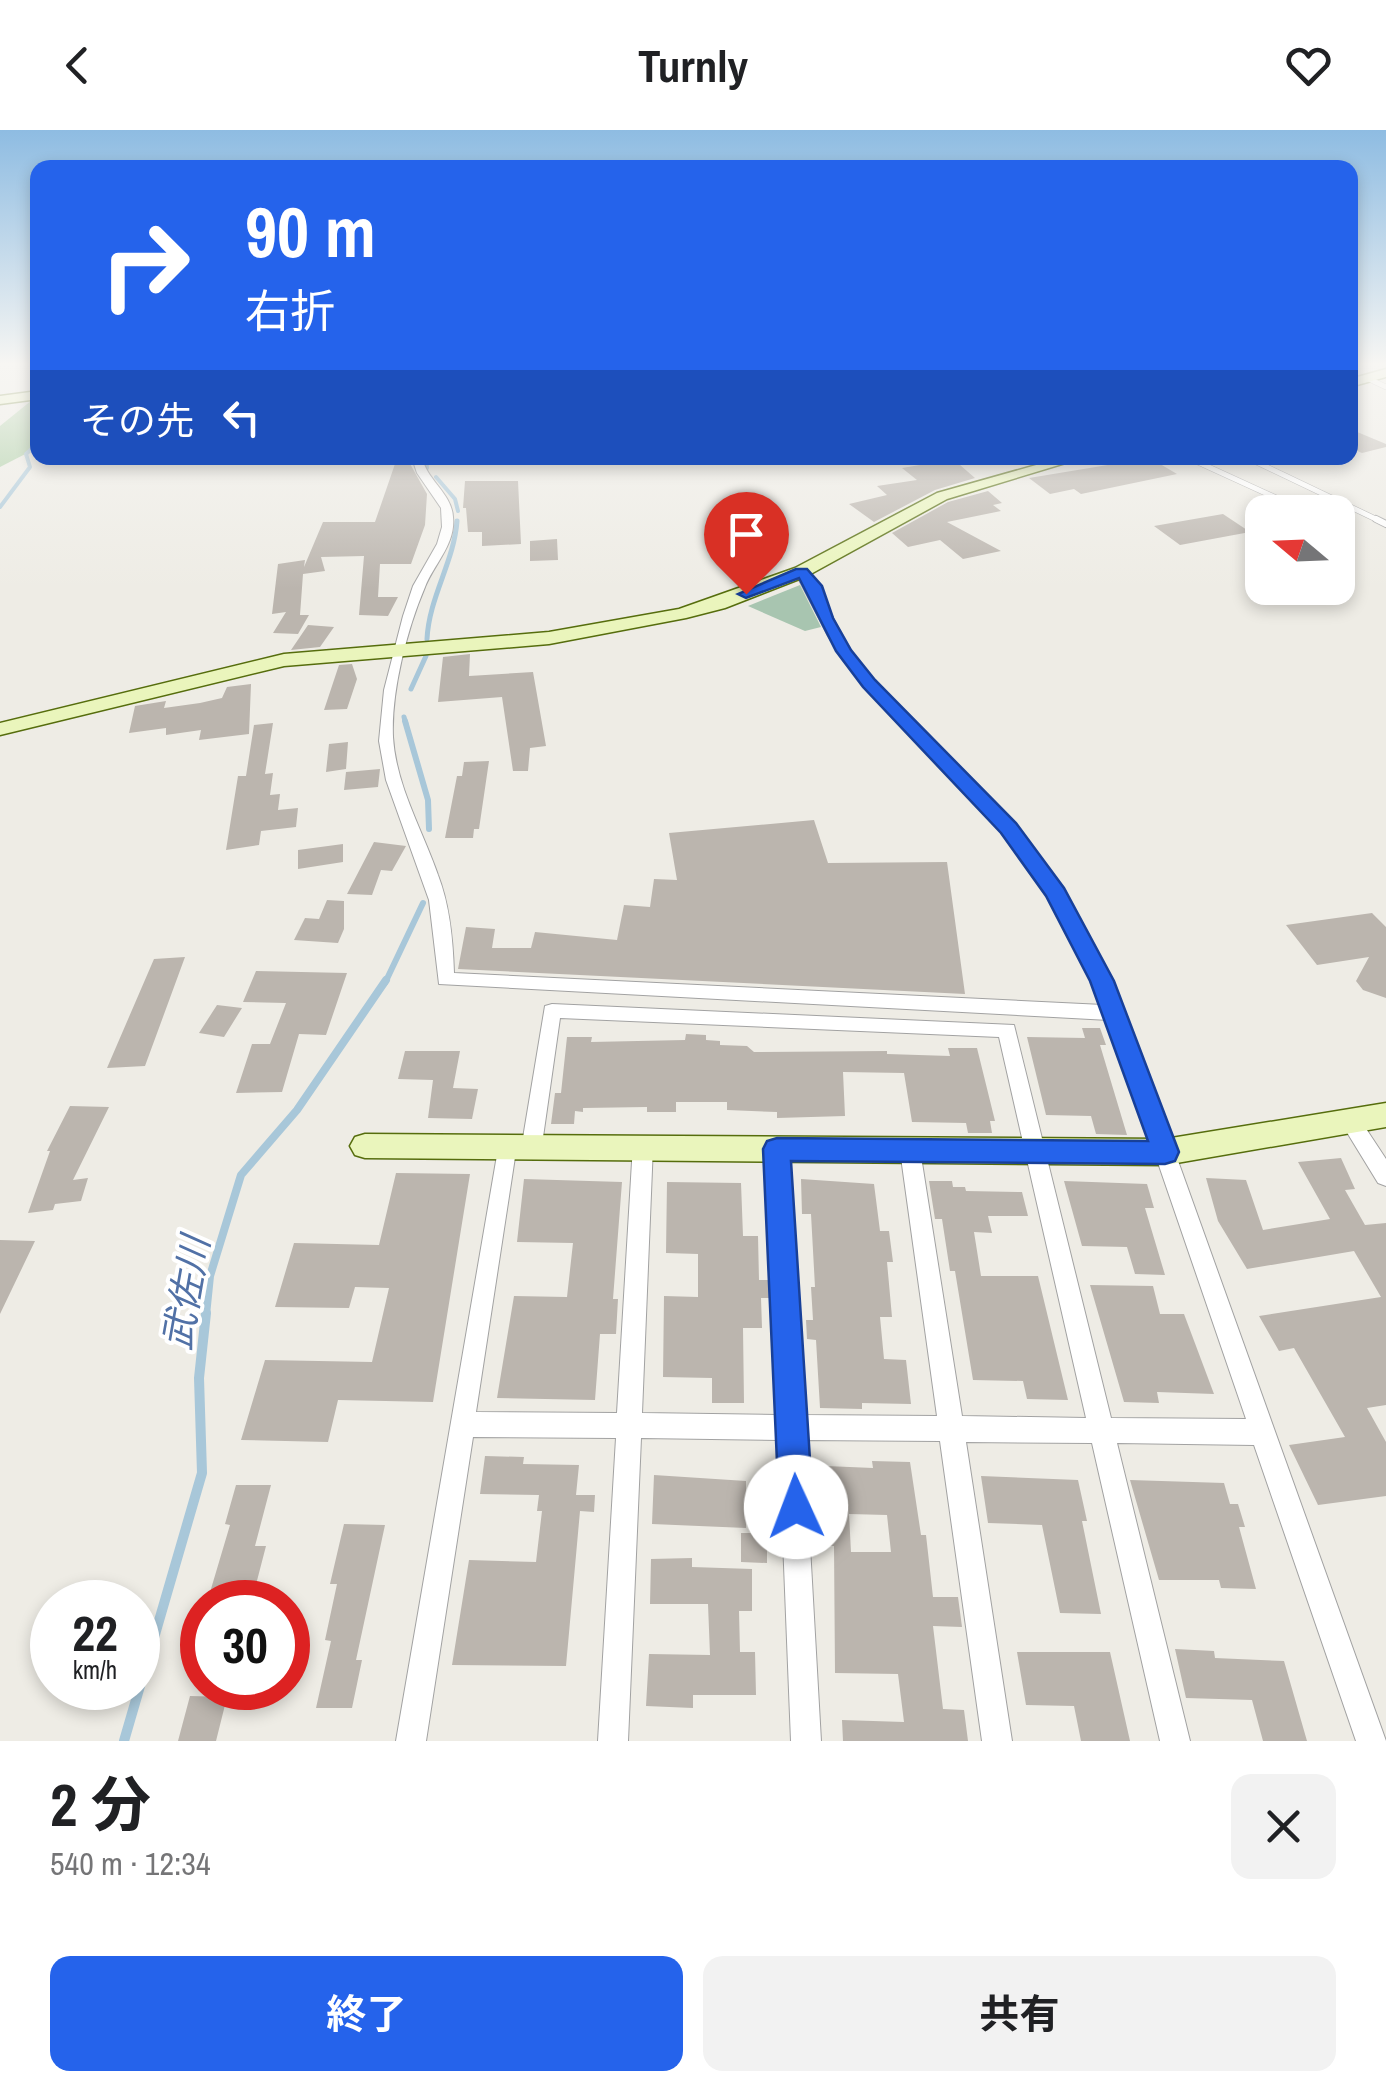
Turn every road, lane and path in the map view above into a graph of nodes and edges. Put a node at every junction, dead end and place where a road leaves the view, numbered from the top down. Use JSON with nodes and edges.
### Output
{"nodes":[{"id":1,"x":419,"y":465,"type":"edge"},
{"id":2,"x":1050,"y":465,"type":"edge"},
{"id":3,"x":1204,"y":465,"type":"edge"},
{"id":4,"x":1263,"y":465,"type":"edge"},
{"id":5,"x":1270,"y":495,"type":"edge"},
{"id":6,"x":1386,"y":524,"type":"edge"},
{"id":7,"x":802,"y":572,"type":"junction"},
{"id":8,"x":402,"y":648,"type":"junction"},
{"id":9,"x":0,"y":729,"type":"edge"},
{"id":10,"x":1116,"y":1013,"type":"junction"},
{"id":11,"x":1386,"y":1115,"type":"edge"},
{"id":12,"x":1350,"y":1121,"type":"junction"},
{"id":13,"x":520,"y":1144,"type":"junction"},
{"id":14,"x":365,"y":1146,"type":"dead end"},
{"id":15,"x":644,"y":1146,"type":"junction"},
{"id":16,"x":777,"y":1149,"type":"junction"},
{"id":17,"x":910,"y":1150,"type":"junction"},
{"id":18,"x":1034,"y":1151,"type":"junction"},
{"id":19,"x":1165,"y":1152,"type":"junction"},
{"id":20,"x":1386,"y":1176,"type":"edge"},
{"id":21,"x":461,"y":1424,"type":"junction"},
{"id":22,"x":632,"y":1425,"type":"junction"},
{"id":23,"x":793,"y":1429,"type":"junction"},
{"id":24,"x":953,"y":1430,"type":"junction"},
{"id":25,"x":1101,"y":1432,"type":"junction"},
{"id":26,"x":1265,"y":1432,"type":"junction"},
{"id":27,"x":412,"y":1741,"type":"edge"},
{"id":28,"x":613,"y":1741,"type":"edge"},
{"id":29,"x":806,"y":1741,"type":"edge"},
{"id":30,"x":997,"y":1741,"type":"edge"},
{"id":31,"x":1174,"y":1741,"type":"edge"},
{"id":32,"x":1371,"y":1741,"type":"edge"}],
"edges":[{"from":1,"to":8,"type":"street"},
{"from":2,"to":7,"type":"street"},
{"from":3,"to":5,"type":"lane"},
{"from":4,"to":6,"type":"lane"},
{"from":7,"to":8,"type":"street"},
{"from":7,"to":10,"type":"street"},
{"from":8,"to":9,"type":"street"},
{"from":8,"to":10,"type":"street"},
{"from":10,"to":19,"type":"street"},
{"from":11,"to":12,"type":"street"},
{"from":12,"to":19,"type":"street"},
{"from":12,"to":20,"type":"street"},
{"from":13,"to":14,"type":"street"},
{"from":13,"to":15,"type":"street"},
{"from":13,"to":18,"type":"street"},
{"from":13,"to":21,"type":"street"},
{"from":15,"to":16,"type":"street"},
{"from":15,"to":22,"type":"street"},
{"from":16,"to":17,"type":"street"},
{"from":16,"to":23,"type":"street"},
{"from":17,"to":18,"type":"street"},
{"from":17,"to":24,"type":"street"},
{"from":18,"to":19,"type":"street"},
{"from":18,"to":25,"type":"street"},
{"from":19,"to":26,"type":"street"},
{"from":21,"to":22,"type":"street"},
{"from":21,"to":27,"type":"street"},
{"from":22,"to":23,"type":"street"},
{"from":22,"to":28,"type":"street"},
{"from":23,"to":24,"type":"street"},
{"from":23,"to":29,"type":"street"},
{"from":24,"to":25,"type":"street"},
{"from":24,"to":30,"type":"street"},
{"from":25,"to":26,"type":"street"},
{"from":25,"to":31,"type":"street"},
{"from":26,"to":32,"type":"street"}]}
